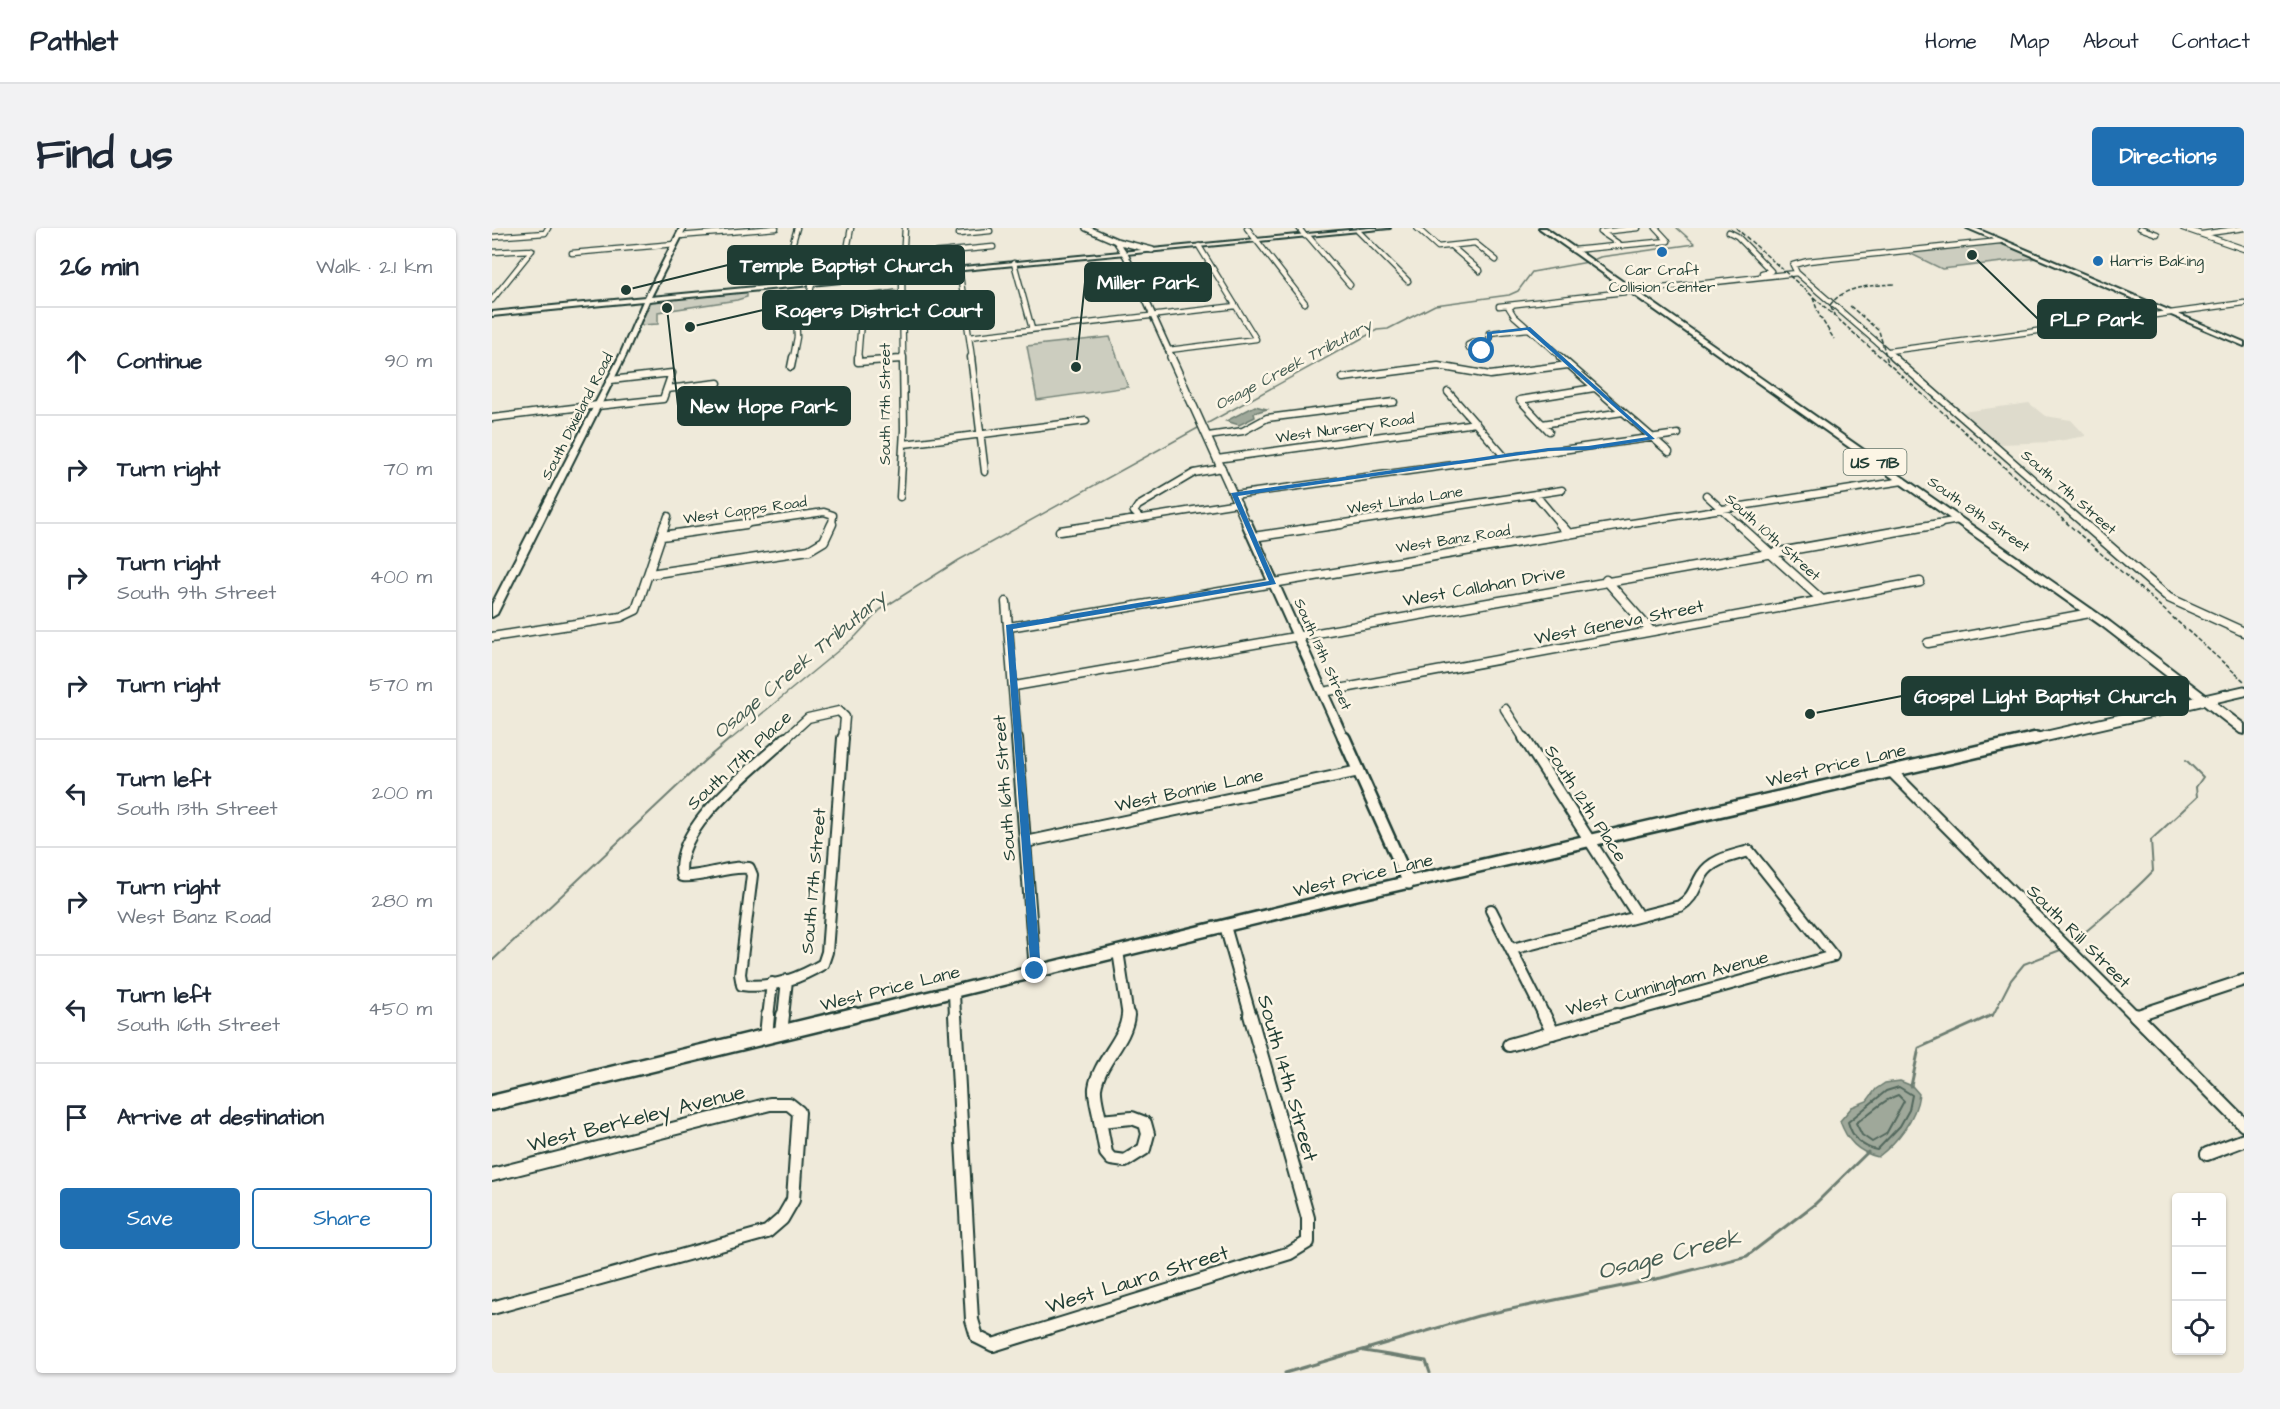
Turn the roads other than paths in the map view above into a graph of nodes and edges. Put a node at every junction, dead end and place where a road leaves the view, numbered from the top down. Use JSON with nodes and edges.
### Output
{"nodes":[{"id":1,"x":683,"y":228,"type":"edge"},
{"id":2,"x":776,"y":228,"type":"edge"},
{"id":3,"x":797,"y":228,"type":"edge"},
{"id":4,"x":850,"y":228,"type":"edge"},
{"id":5,"x":905,"y":228,"type":"edge"},
{"id":6,"x":1086,"y":228,"type":"edge"},
{"id":7,"x":1247,"y":228,"type":"edge"},
{"id":8,"x":1299,"y":228,"type":"edge"},
{"id":9,"x":1387,"y":228,"type":"edge"},
{"id":10,"x":1417,"y":228,"type":"edge"},
{"id":11,"x":1542,"y":228,"type":"edge"},
{"id":12,"x":1638,"y":228,"type":"edge"},
{"id":13,"x":1656,"y":228,"type":"edge"},
{"id":14,"x":1970,"y":228,"type":"edge"},
{"id":15,"x":2142,"y":228,"type":"edge"},
{"id":16,"x":2183,"y":228,"type":"edge"},
{"id":17,"x":2244,"y":228,"type":"edge"},
{"id":18,"x":547,"y":230,"type":"edge"},
{"id":19,"x":742,"y":231,"type":"junction"},
{"id":20,"x":959,"y":231,"type":"edge"},
{"id":21,"x":990,"y":231,"type":"dead end"},
{"id":22,"x":1358,"y":231,"type":"junction"},
{"id":23,"x":1729,"y":232,"type":"dead end"},
{"id":24,"x":2157,"y":234,"type":"dead end"},
{"id":25,"x":2200,"y":234,"type":"junction"},
{"id":26,"x":1307,"y":236,"type":"junction"},
{"id":27,"x":492,"y":237,"type":"edge"},
{"id":28,"x":739,"y":239,"type":"dead end"},
{"id":29,"x":677,"y":240,"type":"junction"},
{"id":30,"x":1256,"y":240,"type":"junction"},
{"id":31,"x":1116,"y":241,"type":"junction"},
{"id":32,"x":2000,"y":241,"type":"junction"},
{"id":33,"x":848,"y":244,"type":"dead end"},
{"id":34,"x":1198,"y":246,"type":"junction"},
{"id":35,"x":1451,"y":246,"type":"junction"},
{"id":36,"x":1622,"y":246,"type":"junction"},
{"id":37,"x":993,"y":247,"type":"dead end"},
{"id":38,"x":2243,"y":248,"type":"edge"},
{"id":39,"x":791,"y":249,"type":"dead end"},
{"id":40,"x":614,"y":250,"type":"junction"},
{"id":41,"x":961,"y":250,"type":"junction"},
{"id":42,"x":1152,"y":250,"type":"junction"},
{"id":43,"x":1573,"y":250,"type":"junction"},
{"id":44,"x":1918,"y":250,"type":"junction"},
{"id":45,"x":492,"y":252,"type":"edge"},
{"id":46,"x":1924,"y":252,"type":"dead end"},
{"id":47,"x":572,"y":253,"type":"dead end"},
{"id":48,"x":1124,"y":253,"type":"junction"},
{"id":49,"x":904,"y":255,"type":"junction"},
{"id":50,"x":610,"y":257,"type":"dead end"},
{"id":51,"x":1496,"y":260,"type":"dead end"},
{"id":52,"x":1014,"y":263,"type":"junction"},
{"id":53,"x":959,"y":268,"type":"junction"},
{"id":54,"x":762,"y":269,"type":"dead end"},
{"id":55,"x":1480,"y":271,"type":"dead end"},
{"id":56,"x":1797,"y":273,"type":"junction"},
{"id":57,"x":902,"y":274,"type":"junction"},
{"id":58,"x":1734,"y":279,"type":"junction"},
{"id":59,"x":1408,"y":281,"type":"dead end"},
{"id":60,"x":812,"y":283,"type":"junction"},
{"id":61,"x":1350,"y":285,"type":"dead end"},
{"id":62,"x":1632,"y":291,"type":"junction"},
{"id":63,"x":902,"y":292,"type":"junction"},
{"id":64,"x":647,"y":299,"type":"junction"},
{"id":65,"x":492,"y":300,"type":"edge"},
{"id":66,"x":1305,"y":303,"type":"dead end"},
{"id":67,"x":2244,"y":303,"type":"edge"},
{"id":68,"x":1513,"y":305,"type":"junction"},
{"id":69,"x":1236,"y":306,"type":"junction"},
{"id":70,"x":1499,"y":306,"type":"dead end"},
{"id":71,"x":2170,"y":313,"type":"junction"},
{"id":72,"x":492,"y":314,"type":"edge"},
{"id":73,"x":1154,"y":316,"type":"junction"},
{"id":74,"x":1528,"y":328,"type":"junction"},
{"id":75,"x":1032,"y":329,"type":"junction"},
{"id":76,"x":969,"y":337,"type":"junction"},
{"id":77,"x":1485,"y":343,"type":"dead end"},
{"id":78,"x":2244,"y":344,"type":"edge"},
{"id":79,"x":1169,"y":350,"type":"junction"},
{"id":80,"x":1889,"y":351,"type":"junction"},
{"id":81,"x":901,"y":359,"type":"junction"},
{"id":82,"x":1568,"y":365,"type":"junction"},
{"id":83,"x":790,"y":367,"type":"dead end"},
{"id":84,"x":1343,"y":378,"type":"dead end"},
{"id":85,"x":611,"y":380,"type":"junction"},
{"id":86,"x":718,"y":383,"type":"dead end"},
{"id":87,"x":1594,"y":388,"type":"junction"},
{"id":88,"x":668,"y":389,"type":"junction"},
{"id":89,"x":1448,"y":392,"type":"dead end"},
{"id":90,"x":1394,"y":402,"type":"dead end"},
{"id":91,"x":598,"y":406,"type":"junction"},
{"id":92,"x":1623,"y":412,"type":"junction"},
{"id":93,"x":492,"y":418,"type":"edge"},
{"id":94,"x":1086,"y":421,"type":"dead end"},
{"id":95,"x":1476,"y":423,"type":"junction"},
{"id":96,"x":1542,"y":424,"type":"junction"},
{"id":97,"x":1549,"y":431,"type":"dead end"},
{"id":98,"x":982,"y":434,"type":"junction"},
{"id":99,"x":1678,"y":434,"type":"dead end"},
{"id":100,"x":1208,"y":436,"type":"junction"},
{"id":101,"x":1653,"y":438,"type":"junction"},
{"id":102,"x":903,"y":444,"type":"junction"},
{"id":103,"x":1669,"y":452,"type":"dead end"},
{"id":104,"x":1504,"y":456,"type":"junction"},
{"id":105,"x":1218,"y":459,"type":"junction"},
{"id":106,"x":1222,"y":468,"type":"junction"},
{"id":107,"x":985,"y":472,"type":"dead end"},
{"id":108,"x":1903,"y":481,"type":"junction"},
{"id":109,"x":1562,"y":490,"type":"dead end"},
{"id":110,"x":1535,"y":494,"type":"junction"},
{"id":111,"x":1706,"y":495,"type":"dead end"},
{"id":112,"x":900,"y":497,"type":"dead end"},
{"id":113,"x":1236,"y":499,"type":"junction"},
{"id":114,"x":1721,"y":508,"type":"junction"},
{"id":115,"x":668,"y":516,"type":"dead end"},
{"id":116,"x":1140,"y":518,"type":"junction"},
{"id":117,"x":1959,"y":520,"type":"junction"},
{"id":118,"x":1060,"y":531,"type":"dead end"},
{"id":119,"x":1569,"y":534,"type":"junction"},
{"id":120,"x":662,"y":536,"type":"junction"},
{"id":121,"x":1253,"y":537,"type":"junction"},
{"id":122,"x":1770,"y":552,"type":"junction"},
{"id":123,"x":650,"y":574,"type":"junction"},
{"id":124,"x":1606,"y":580,"type":"junction"},
{"id":125,"x":1274,"y":582,"type":"junction"},
{"id":126,"x":1920,"y":582,"type":"dead end"},
{"id":127,"x":1822,"y":600,"type":"junction"},
{"id":128,"x":1006,"y":602,"type":"dead end"},
{"id":129,"x":2090,"y":613,"type":"junction"},
{"id":130,"x":492,"y":614,"type":"edge"},
{"id":131,"x":1009,"y":627,"type":"junction"},
{"id":132,"x":1651,"y":631,"type":"junction"},
{"id":133,"x":2244,"y":632,"type":"edge"},
{"id":134,"x":1297,"y":634,"type":"junction"},
{"id":135,"x":492,"y":637,"type":"edge"},
{"id":136,"x":1928,"y":643,"type":"dead end"},
{"id":137,"x":1015,"y":686,"type":"junction"},
{"id":138,"x":2244,"y":690,"type":"edge"},
{"id":139,"x":1323,"y":692,"type":"junction"},
{"id":140,"x":2204,"y":700,"type":"junction"},
{"id":141,"x":1505,"y":709,"type":"dead end"},
{"id":142,"x":839,"y":711,"type":"joint"},
{"id":143,"x":2244,"y":730,"type":"edge"},
{"id":144,"x":1359,"y":771,"type":"junction"},
{"id":145,"x":1890,"y":771,"type":"junction"},
{"id":146,"x":1591,"y":840,"type":"junction"},
{"id":147,"x":1026,"y":842,"type":"junction"},
{"id":148,"x":1408,"y":883,"type":"junction"},
{"id":149,"x":1491,"y":910,"type":"dead end"},
{"id":150,"x":1638,"y":916,"type":"junction"},
{"id":151,"x":1225,"y":926,"type":"junction"},
{"id":152,"x":1512,"y":949,"type":"junction"},
{"id":153,"x":1118,"y":951,"type":"junction"},
{"id":154,"x":1035,"y":971,"type":"junction"},
{"id":155,"x":787,"y":980,"type":"junction"},
{"id":156,"x":2244,"y":980,"type":"edge"},
{"id":157,"x":772,"y":983,"type":"junction"},
{"id":158,"x":954,"y":991,"type":"junction"},
{"id":159,"x":2135,"y":1016,"type":"junction"},
{"id":160,"x":782,"y":1032,"type":"junction"},
{"id":161,"x":1552,"y":1033,"type":"junction"},
{"id":162,"x":766,"y":1036,"type":"junction"},
{"id":163,"x":1509,"y":1045,"type":"dead end"},
{"id":164,"x":492,"y":1103,"type":"edge"},
{"id":165,"x":1100,"y":1121,"type":"junction"},
{"id":166,"x":2244,"y":1125,"type":"edge"},
{"id":167,"x":2244,"y":1140,"type":"edge"},
{"id":168,"x":2207,"y":1154,"type":"dead end"},
{"id":169,"x":492,"y":1175,"type":"edge"},
{"id":170,"x":1308,"y":1242,"type":"joint"},
{"id":171,"x":492,"y":1308,"type":"edge"}],
"edges":[{"from":1,"to":29,"type":"main road","name":"South Dixieland Road"},
{"from":2,"to":19,"type":"street"},
{"from":3,"to":39,"type":"street"},
{"from":4,"to":33,"type":"street"},
{"from":5,"to":49,"type":"street","name":"South 17th Street"},
{"from":6,"to":31,"type":"street"},
{"from":7,"to":30,"type":"street"},
{"from":8,"to":26,"type":"street"},
{"from":9,"to":22,"type":"main road"},
{"from":10,"to":35,"type":"street"},
{"from":11,"to":43,"type":"main road","name":"South 8th Street","number":"US 71B"},
{"from":12,"to":36,"type":"street"},
{"from":13,"to":36,"type":"street"},
{"from":14,"to":32,"type":"main road"},
{"from":15,"to":24,"type":"street"},
{"from":16,"to":25,"type":"street"},
{"from":17,"to":25,"type":"street"},
{"from":18,"to":27,"type":"street"},
{"from":19,"to":28,"type":"street"},
{"from":19,"to":29,"type":"street"},
{"from":20,"to":21,"type":"street"},
{"from":20,"to":41,"type":"street"},
{"from":22,"to":26,"type":"main road"},
{"from":22,"to":59,"type":"street"},
{"from":23,"to":58,"type":"street"},
{"from":25,"to":38,"type":"street"},
{"from":26,"to":30,"type":"main road"},
{"from":26,"to":61,"type":"street"},
{"from":29,"to":40,"type":"street"},
{"from":29,"to":64,"type":"main road","name":"South Dixieland Road"},
{"from":30,"to":34,"type":"main road"},
{"from":30,"to":66,"type":"street"},
{"from":31,"to":42,"type":"street"},
{"from":31,"to":48,"type":"street","name":"South 13th Street"},
{"from":32,"to":44,"type":"street"},
{"from":32,"to":71,"type":"main road"},
{"from":34,"to":42,"type":"main road"},
{"from":34,"to":69,"type":"street"},
{"from":35,"to":51,"type":"street"},
{"from":35,"to":55,"type":"street"},
{"from":36,"to":43,"type":"street"},
{"from":37,"to":41,"type":"street"},
{"from":40,"to":47,"type":"street"},
{"from":40,"to":50,"type":"street"},
{"from":41,"to":49,"type":"street"},
{"from":42,"to":48,"type":"main road"},
{"from":43,"to":62,"type":"main road","name":"South 8th Street","number":"US 71B"},
{"from":44,"to":46,"type":"street"},
{"from":44,"to":56,"type":"street"},
{"from":45,"to":65,"type":"street"},
{"from":48,"to":52,"type":"main road"},
{"from":48,"to":73,"type":"street","name":"South 13th Street"},
{"from":49,"to":54,"type":"street"},
{"from":49,"to":57,"type":"street","name":"South 17th Street"},
{"from":52,"to":53,"type":"main road"},
{"from":52,"to":75,"type":"street"},
{"from":53,"to":57,"type":"main road"},
{"from":53,"to":76,"type":"street"},
{"from":56,"to":58,"type":"street"},
{"from":56,"to":80,"type":"street","name":"South 7th Street"},
{"from":57,"to":60,"type":"main road"},
{"from":57,"to":63,"type":"street","name":"South 17th Street"},
{"from":58,"to":62,"type":"street"},
{"from":60,"to":64,"type":"main road"},
{"from":60,"to":83,"type":"street"},
{"from":62,"to":68,"type":"street"},
{"from":62,"to":108,"type":"main road","name":"South 8th Street","number":"US 71B"},
{"from":63,"to":81,"type":"street","name":"South 17th Street"},
{"from":63,"to":81,"type":"street"},
{"from":64,"to":72,"type":"main road"},
{"from":64,"to":85,"type":"main road","name":"South Dixieland Road"},
{"from":67,"to":71,"type":"street"},
{"from":68,"to":70,"type":"street"},
{"from":68,"to":74,"type":"street"},
{"from":69,"to":73,"type":"street"},
{"from":69,"to":79,"type":"street"},
{"from":71,"to":78,"type":"main road"},
{"from":71,"to":80,"type":"street"},
{"from":73,"to":75,"type":"street"},
{"from":73,"to":79,"type":"street","name":"South 13th Street"},
{"from":74,"to":77,"type":"street"},
{"from":74,"to":82,"type":"street"},
{"from":75,"to":76,"type":"street"},
{"from":76,"to":98,"type":"street"},
{"from":79,"to":100,"type":"street","name":"South 13th Street"},
{"from":80,"to":133,"type":"street","name":"South 7th Street"},
{"from":81,"to":102,"type":"street","name":"South 17th Street"},
{"from":82,"to":84,"type":"street"},
{"from":82,"to":87,"type":"street"},
{"from":85,"to":88,"type":"street"},
{"from":85,"to":91,"type":"main road","name":"South Dixieland Road"},
{"from":86,"to":88,"type":"street"},
{"from":87,"to":92,"type":"street"},
{"from":87,"to":96,"type":"street"},
{"from":88,"to":91,"type":"street"},
{"from":89,"to":95,"type":"street"},
{"from":90,"to":100,"type":"street"},
{"from":91,"to":93,"type":"street"},
{"from":91,"to":130,"type":"main road","name":"South Dixieland Road"},
{"from":92,"to":96,"type":"street"},
{"from":92,"to":101,"type":"street"},
{"from":94,"to":98,"type":"street"},
{"from":95,"to":104,"type":"street"},
{"from":95,"to":105,"type":"street","name":"West Nursery Road"},
{"from":96,"to":97,"type":"street"},
{"from":98,"to":102,"type":"street"},
{"from":98,"to":107,"type":"street"},
{"from":99,"to":101,"type":"street"},
{"from":100,"to":105,"type":"street","name":"South 13th Street"},
{"from":101,"to":103,"type":"street"},
{"from":101,"to":104,"type":"street"},
{"from":102,"to":112,"type":"street","name":"South 17th Street"},
{"from":104,"to":113,"type":"street"},
{"from":105,"to":106,"type":"street","name":"South 13th Street"},
{"from":106,"to":113,"type":"street","name":"South 13th Street"},
{"from":106,"to":116,"type":"street"},
{"from":108,"to":114,"type":"street","name":"West Banz Road"},
{"from":108,"to":117,"type":"main road","name":"South 8th Street","number":"US 71B"},
{"from":109,"to":110,"type":"street","name":"West Linda Lane"},
{"from":110,"to":119,"type":"street"},
{"from":110,"to":121,"type":"street","name":"West Linda Lane"},
{"from":111,"to":114,"type":"street","name":"South 10th Street"},
{"from":113,"to":116,"type":"street"},
{"from":113,"to":121,"type":"street","name":"South 13th Street"},
{"from":114,"to":119,"type":"street","name":"West Banz Road"},
{"from":114,"to":122,"type":"street","name":"South 10th Street"},
{"from":115,"to":120,"type":"street"},
{"from":116,"to":118,"type":"street"},
{"from":117,"to":122,"type":"street","name":"West Callahan Drive"},
{"from":117,"to":129,"type":"main road","name":"South 8th Street","number":"US 71B"},
{"from":119,"to":125,"type":"street","name":"West Banz Road"},
{"from":120,"to":123,"type":"street"},
{"from":120,"to":123,"type":"street","name":"West Capps Road"},
{"from":121,"to":125,"type":"street","name":"South 13th Street"},
{"from":122,"to":124,"type":"street","name":"West Callahan Drive"},
{"from":122,"to":127,"type":"street","name":"South 10th Street"},
{"from":123,"to":135,"type":"street"},
{"from":124,"to":132,"type":"street"},
{"from":124,"to":134,"type":"street","name":"West Callahan Drive"},
{"from":125,"to":131,"type":"street","name":"West Banz Road"},
{"from":125,"to":134,"type":"street","name":"South 13th Street"},
{"from":126,"to":127,"type":"street","name":"West Geneva Street"},
{"from":127,"to":132,"type":"street","name":"West Geneva Street"},
{"from":128,"to":131,"type":"street","name":"South 16th Street"},
{"from":129,"to":136,"type":"street"},
{"from":129,"to":140,"type":"main road","name":"South 8th Street","number":"US 71B"},
{"from":131,"to":137,"type":"street","name":"South 16th Street"},
{"from":132,"to":139,"type":"street","name":"West Geneva Street"},
{"from":134,"to":137,"type":"street","name":"West Callahan Drive"},
{"from":134,"to":139,"type":"street","name":"South 13th Street"},
{"from":137,"to":147,"type":"street","name":"South 16th Street"},
{"from":138,"to":140,"type":"street","name":"West Price Lane"},
{"from":139,"to":144,"type":"street","name":"South 13th Street"},
{"from":140,"to":143,"type":"main road","name":"South 8th Street","number":"US 71B"},
{"from":140,"to":145,"type":"street","name":"West Price Lane"},
{"from":141,"to":146,"type":"street","name":"South 12th Place"},
{"from":142,"to":155,"type":"street","name":"South 17th Street"},
{"from":142,"to":157,"type":"street","name":"South 17th Place"},
{"from":144,"to":147,"type":"street","name":"West Bonnie Lane"},
{"from":144,"to":148,"type":"street","name":"South 13th Street"},
{"from":145,"to":146,"type":"street","name":"West Price Lane"},
{"from":145,"to":159,"type":"street","name":"South Rill Street"},
{"from":146,"to":148,"type":"street","name":"West Price Lane"},
{"from":146,"to":150,"type":"street","name":"South 12th Place"},
{"from":147,"to":154,"type":"street","name":"South 16th Street"},
{"from":148,"to":151,"type":"street","name":"West Price Lane"},
{"from":149,"to":152,"type":"street"},
{"from":150,"to":152,"type":"street"},
{"from":150,"to":161,"type":"street","name":"West Cunningham Avenue"},
{"from":151,"to":153,"type":"street","name":"West Price Lane"},
{"from":151,"to":170,"type":"street","name":"South 14th Street"},
{"from":152,"to":161,"type":"street"},
{"from":153,"to":154,"type":"street","name":"West Price Lane"},
{"from":153,"to":165,"type":"street"},
{"from":154,"to":158,"type":"street","name":"West Price Lane"},
{"from":155,"to":157,"type":"street","name":"South 17th Place"},
{"from":155,"to":160,"type":"street"},
{"from":156,"to":159,"type":"street"},
{"from":157,"to":162,"type":"street"},
{"from":158,"to":160,"type":"street","name":"West Price Lane"},
{"from":158,"to":170,"type":"street","name":"West Laura Street"},
{"from":159,"to":166,"type":"street","name":"South Rill Street"},
{"from":160,"to":162,"type":"street","name":"West Price Lane"},
{"from":161,"to":163,"type":"street","name":"West Cunningham Avenue"},
{"from":162,"to":164,"type":"street","name":"West Price Lane"},
{"from":165,"to":165,"type":"street"},
{"from":167,"to":168,"type":"street"},
{"from":169,"to":171,"type":"street","name":"West Berkeley Avenue"}]}
